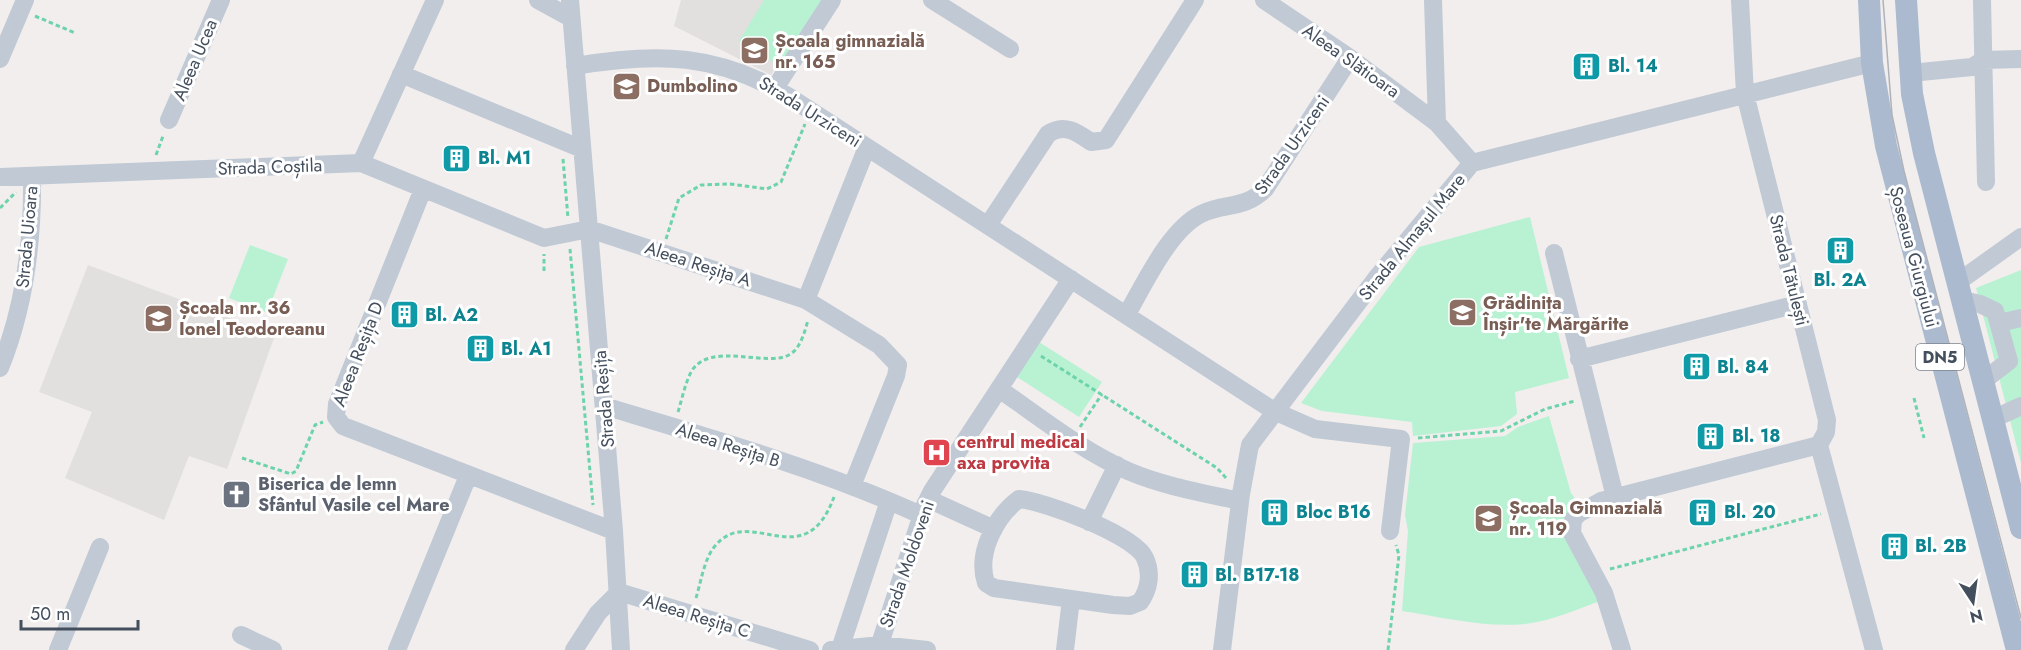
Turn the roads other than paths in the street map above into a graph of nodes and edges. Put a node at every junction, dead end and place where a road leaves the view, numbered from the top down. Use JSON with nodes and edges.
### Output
{"nodes":[{"id":1,"x":220,"y":0,"type":"edge"},
{"id":2,"x":435,"y":0,"type":"edge"},
{"id":3,"x":538,"y":0,"type":"edge"},
{"id":4,"x":832,"y":0,"type":"edge"},
{"id":5,"x":932,"y":0,"type":"edge"},
{"id":6,"x":1195,"y":0,"type":"edge"},
{"id":7,"x":1264,"y":0,"type":"edge"},
{"id":8,"x":1432,"y":0,"type":"edge"},
{"id":9,"x":1869,"y":0,"type":"edge"},
{"id":10,"x":1906,"y":0,"type":"edge"},
{"id":11,"x":1982,"y":0,"type":"edge"},
{"id":12,"x":1740,"y":1,"type":"edge"},
{"id":13,"x":22,"y":5,"type":"edge"},
{"id":14,"x":570,"y":9,"type":"edge"},
{"id":15,"x":1010,"y":49,"type":"dead end"},
{"id":16,"x":1350,"y":58,"type":"junction"},
{"id":17,"x":0,"y":59,"type":"edge"},
{"id":18,"x":2021,"y":59,"type":"edge"},
{"id":19,"x":1983,"y":60,"type":"junction"},
{"id":20,"x":1872,"y":63,"type":"junction"},
{"id":21,"x":576,"y":66,"type":"junction"},
{"id":22,"x":1910,"y":72,"type":"junction"},
{"id":23,"x":401,"y":74,"type":"junction"},
{"id":24,"x":775,"y":88,"type":"junction"},
{"id":25,"x":1745,"y":94,"type":"junction"},
{"id":26,"x":169,"y":120,"type":"road end"},
{"id":27,"x":1437,"y":123,"type":"junction"},
{"id":28,"x":867,"y":147,"type":"junction"},
{"id":29,"x":582,"y":149,"type":"junction"},
{"id":30,"x":361,"y":163,"type":"junction"},
{"id":31,"x":1472,"y":163,"type":"junction"},
{"id":32,"x":32,"y":176,"type":"junction"},
{"id":33,"x":0,"y":177,"type":"edge"},
{"id":34,"x":1986,"y":182,"type":"dead end"},
{"id":35,"x":423,"y":189,"type":"junction"},
{"id":36,"x":988,"y":225,"type":"junction"},
{"id":37,"x":589,"y":229,"type":"junction"},
{"id":38,"x":2021,"y":237,"type":"edge"},
{"id":39,"x":1554,"y":254,"type":"dead end"},
{"id":40,"x":1071,"y":279,"type":"junction"},
{"id":41,"x":1960,"y":291,"type":"junction"},
{"id":42,"x":810,"y":302,"type":"junction"},
{"id":43,"x":1798,"y":304,"type":"junction"},
{"id":44,"x":1126,"y":314,"type":"junction"},
{"id":45,"x":2021,"y":318,"type":"edge"},
{"id":46,"x":1999,"y":323,"type":"junction"},
{"id":47,"x":1579,"y":359,"type":"junction"},
{"id":48,"x":2015,"y":359,"type":"edge"},
{"id":49,"x":0,"y":368,"type":"edge"},
{"id":50,"x":1983,"y":381,"type":"junction"},
{"id":51,"x":999,"y":389,"type":"junction"},
{"id":52,"x":604,"y":406,"type":"junction"},
{"id":53,"x":2021,"y":406,"type":"edge"},
{"id":54,"x":1274,"y":411,"type":"junction"},
{"id":55,"x":1993,"y":420,"type":"junction"},
{"id":56,"x":1819,"y":445,"type":"junction"},
{"id":57,"x":1117,"y":465,"type":"junction"},
{"id":58,"x":468,"y":476,"type":"junction"},
{"id":59,"x":845,"y":484,"type":"junction"},
{"id":60,"x":1615,"y":497,"type":"junction"},
{"id":61,"x":1240,"y":498,"type":"junction"},
{"id":62,"x":889,"y":501,"type":"junction"},
{"id":63,"x":925,"y":507,"type":"junction"},
{"id":64,"x":1089,"y":522,"type":"junction"},
{"id":65,"x":994,"y":528,"type":"junction"},
{"id":66,"x":2021,"y":528,"type":"edge"},
{"id":67,"x":614,"y":531,"type":"junction"},
{"id":68,"x":1390,"y":531,"type":"road end"},
{"id":69,"x":100,"y":547,"type":"dead end"},
{"id":70,"x":619,"y":592,"type":"junction"},
{"id":71,"x":1071,"y":599,"type":"junction"},
{"id":72,"x":241,"y":635,"type":"dead end"},
{"id":73,"x":879,"y":647,"type":"edge"},
{"id":74,"x":58,"y":650,"type":"edge"},
{"id":75,"x":273,"y":650,"type":"edge"},
{"id":76,"x":397,"y":650,"type":"edge"},
{"id":77,"x":574,"y":650,"type":"edge"},
{"id":78,"x":621,"y":650,"type":"edge"},
{"id":79,"x":810,"y":650,"type":"edge"},
{"id":80,"x":836,"y":650,"type":"edge"},
{"id":81,"x":927,"y":650,"type":"edge"},
{"id":82,"x":1065,"y":650,"type":"edge"},
{"id":83,"x":1222,"y":650,"type":"edge"},
{"id":84,"x":1622,"y":650,"type":"edge"},
{"id":85,"x":1874,"y":650,"type":"edge"},
{"id":86,"x":2017,"y":650,"type":"edge"}],
"edges":[{"from":1,"to":26,"type":"street","name":"Aleea Ucea"},
{"from":2,"to":23,"type":"street"},
{"from":3,"to":14,"type":"street"},
{"from":4,"to":24,"type":"street"},
{"from":5,"to":15,"type":"street"},
{"from":6,"to":36,"type":"street"},
{"from":7,"to":16,"type":"street","name":"Aleea Slătioara"},
{"from":8,"to":27,"type":"street"},
{"from":9,"to":20,"type":"main road","name":"Șoseaua Giurgiului","number":"DN5"},
{"from":10,"to":22,"type":"main road","name":"Șoseaua Giurgiului","number":"DN5"},
{"from":11,"to":19,"type":"street"},
{"from":12,"to":25,"type":"street","name":"Strada Tătulești"},
{"from":13,"to":17,"type":"street"},
{"from":14,"to":21,"type":"street","name":"Strada Reșița"},
{"from":16,"to":27,"type":"street","name":"Aleea Slătioara"},
{"from":16,"to":44,"type":"street","name":"Strada Urziceni"},
{"from":18,"to":19,"type":"street"},
{"from":19,"to":22,"type":"street"},
{"from":19,"to":34,"type":"street"},
{"from":20,"to":25,"type":"street","name":"Strada Almașul Mare"},
{"from":20,"to":86,"type":"main road","name":"Șoseaua Giurgiului","number":"DN5"},
{"from":21,"to":24,"type":"street","name":"Strada Urziceni"},
{"from":21,"to":29,"type":"street","name":"Strada Reșița"},
{"from":22,"to":41,"type":"main road","name":"Șoseaua Giurgiului","number":"DN5"},
{"from":23,"to":29,"type":"street"},
{"from":23,"to":30,"type":"street"},
{"from":24,"to":28,"type":"street","name":"Strada Urziceni"},
{"from":25,"to":31,"type":"street","name":"Strada Almașul Mare"},
{"from":25,"to":43,"type":"street","name":"Strada Tătulești"},
{"from":27,"to":31,"type":"street","name":"Aleea Slătioara"},
{"from":28,"to":36,"type":"street","name":"Strada Urziceni"},
{"from":28,"to":42,"type":"street"},
{"from":29,"to":37,"type":"street","name":"Strada Reșița"},
{"from":30,"to":32,"type":"street","name":"Strada Coștila"},
{"from":30,"to":35,"type":"street"},
{"from":31,"to":54,"type":"street","name":"Strada Almașul Mare"},
{"from":32,"to":33,"type":"street","name":"Strada Coștila"},
{"from":32,"to":49,"type":"street","name":"Strada Uioara"},
{"from":35,"to":37,"type":"street"},
{"from":35,"to":58,"type":"street","name":"Aleea Reșița D"},
{"from":36,"to":40,"type":"street","name":"Strada Urziceni"},
{"from":37,"to":42,"type":"street","name":"Aleea Reșița A"},
{"from":37,"to":52,"type":"street","name":"Strada Reșița"},
{"from":38,"to":41,"type":"street"},
{"from":39,"to":47,"type":"street"},
{"from":40,"to":44,"type":"street","name":"Strada Urziceni"},
{"from":40,"to":51,"type":"street","name":"Strada Moldoveni"},
{"from":41,"to":46,"type":"street"},
{"from":41,"to":50,"type":"main road","name":"Șoseaua Giurgiului","number":"DN5"},
{"from":42,"to":59,"type":"street"},
{"from":43,"to":47,"type":"street"},
{"from":43,"to":56,"type":"street","name":"Strada Tătulești"},
{"from":44,"to":54,"type":"street","name":"Strada Urziceni"},
{"from":45,"to":46,"type":"street"},
{"from":46,"to":48,"type":"street"},
{"from":47,"to":60,"type":"street"},
{"from":48,"to":50,"type":"street"},
{"from":50,"to":55,"type":"main road","name":"Șoseaua Giurgiului","number":"DN5"},
{"from":51,"to":57,"type":"street"},
{"from":51,"to":63,"type":"street","name":"Strada Moldoveni"},
{"from":52,"to":59,"type":"street","name":"Aleea Reșița B"},
{"from":52,"to":67,"type":"street","name":"Strada Reșița"},
{"from":53,"to":55,"type":"street"},
{"from":54,"to":61,"type":"street","name":"Strada Almașul Mare"},
{"from":54,"to":68,"type":"street","name":"Strada Urziceni"},
{"from":55,"to":66,"type":"main road","name":"Șoseaua Giurgiului","number":"DN5"},
{"from":56,"to":60,"type":"street"},
{"from":56,"to":85,"type":"street","name":"Strada Tătulești"},
{"from":57,"to":61,"type":"street"},
{"from":57,"to":64,"type":"street"},
{"from":58,"to":67,"type":"street","name":"Aleea Reșița D"},
{"from":58,"to":76,"type":"street"},
{"from":59,"to":62,"type":"street","name":"Aleea Reșița B"},
{"from":60,"to":84,"type":"street"},
{"from":61,"to":83,"type":"street","name":"Strada Almașul Mare"},
{"from":62,"to":63,"type":"street","name":"Aleea Reșița B"},
{"from":62,"to":80,"type":"street"},
{"from":63,"to":65,"type":"street","name":"Aleea Reșița B"},
{"from":63,"to":73,"type":"street","name":"Strada Moldoveni"},
{"from":64,"to":65,"type":"street"},
{"from":64,"to":71,"type":"street"},
{"from":65,"to":71,"type":"street"},
{"from":67,"to":70,"type":"street","name":"Strada Reșița"},
{"from":69,"to":74,"type":"street"},
{"from":70,"to":77,"type":"street"},
{"from":70,"to":78,"type":"street","name":"Strada Reșița"},
{"from":70,"to":79,"type":"street","name":"Aleea Reșița C"},
{"from":71,"to":82,"type":"street"},
{"from":72,"to":75,"type":"street"},
{"from":73,"to":80,"type":"street"},
{"from":73,"to":81,"type":"street"}]}
